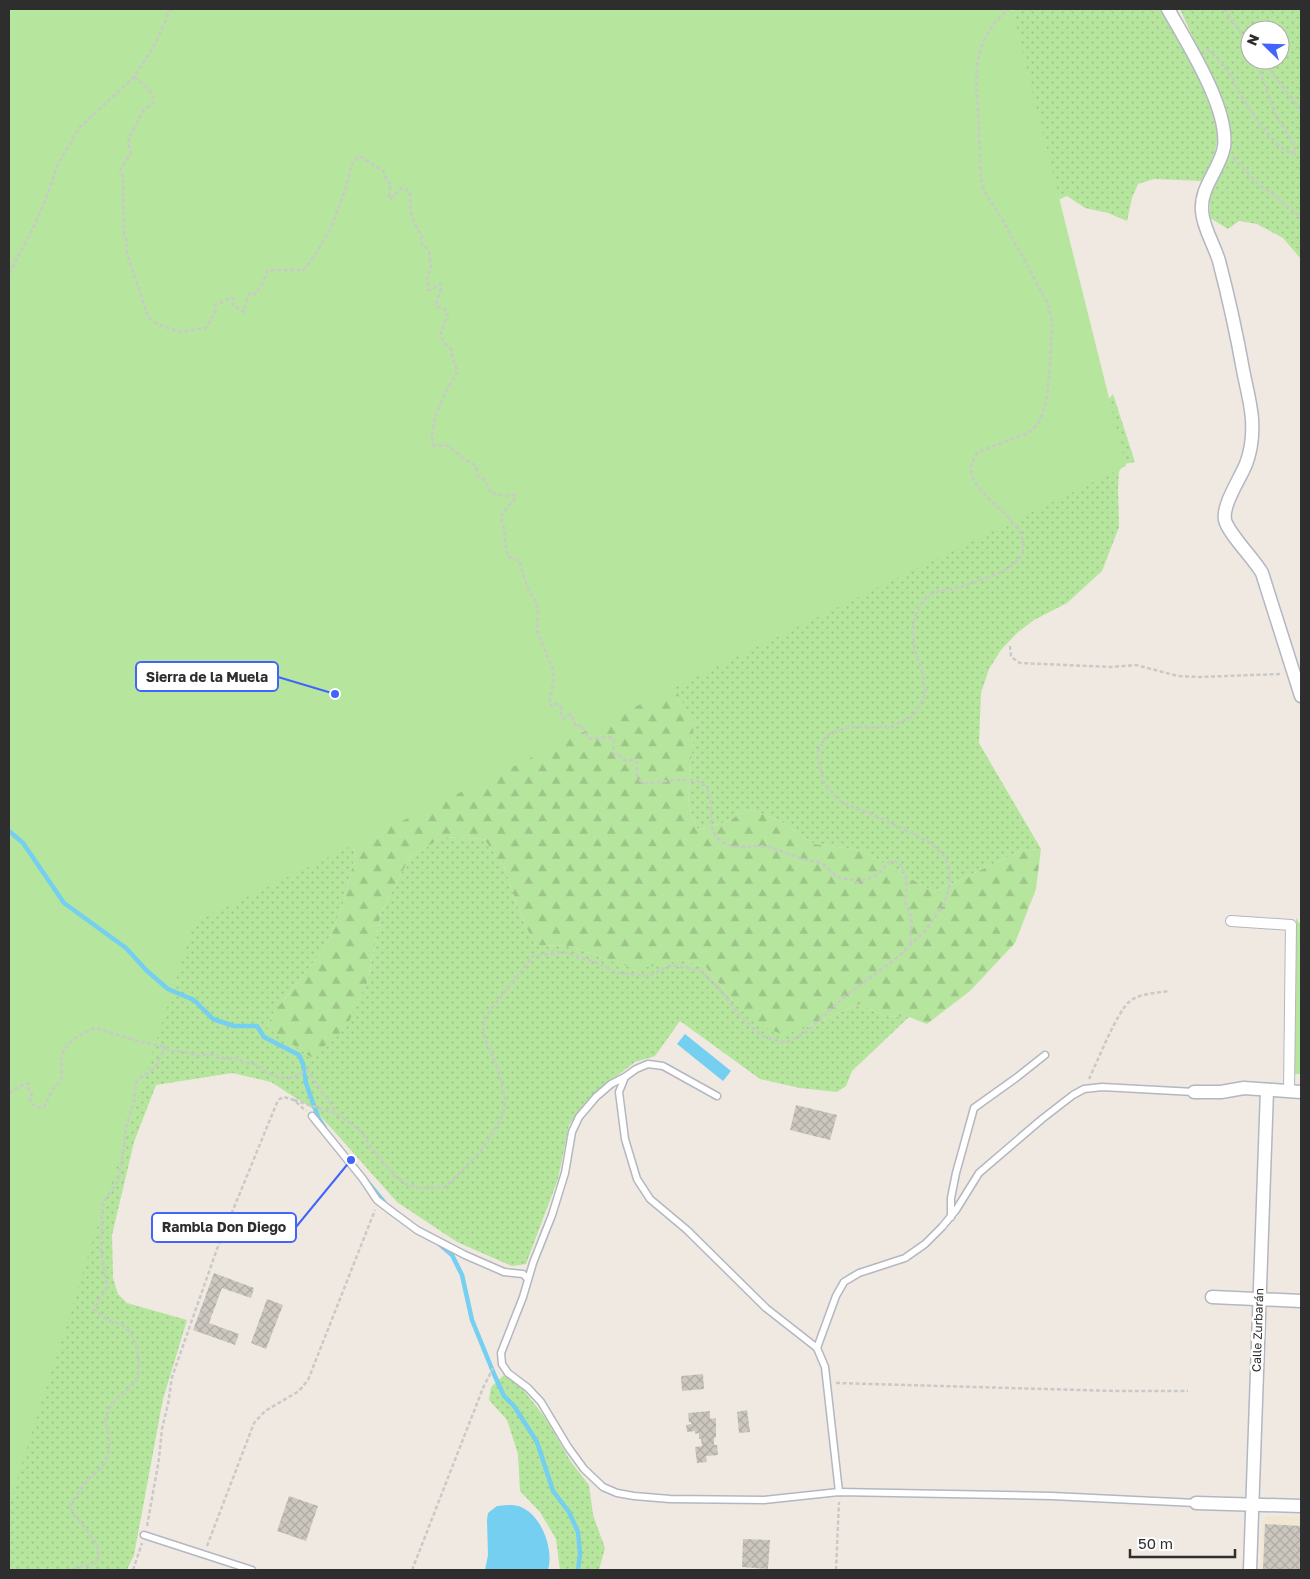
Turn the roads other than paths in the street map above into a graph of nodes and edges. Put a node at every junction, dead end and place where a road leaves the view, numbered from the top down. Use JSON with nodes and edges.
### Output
{"nodes":[{"id":1,"x":1168,"y":9,"type":"edge"},
{"id":2,"x":1301,"y":696,"type":"edge"},
{"id":3,"x":1231,"y":921,"type":"dead end"},
{"id":4,"x":1045,"y":1055,"type":"dead end"},
{"id":5,"x":624,"y":1077,"type":"junction"},
{"id":6,"x":1267,"y":1090,"type":"junction"},
{"id":7,"x":1194,"y":1092,"type":"joint"},
{"id":8,"x":1295,"y":1092,"type":"edge"},
{"id":9,"x":717,"y":1096,"type":"dead end"},
{"id":10,"x":312,"y":1116,"type":"road end"},
{"id":11,"x":951,"y":1217,"type":"junction"},
{"id":12,"x":528,"y":1279,"type":"junction"},
{"id":13,"x":1212,"y":1297,"type":"dead end"},
{"id":14,"x":1259,"y":1299,"type":"junction"},
{"id":15,"x":1301,"y":1300,"type":"edge"},
{"id":16,"x":817,"y":1348,"type":"junction"},
{"id":17,"x":839,"y":1492,"type":"junction"},
{"id":18,"x":1196,"y":1503,"type":"joint"},
{"id":19,"x":1252,"y":1505,"type":"junction"},
{"id":20,"x":1301,"y":1506,"type":"edge"},
{"id":21,"x":144,"y":1535,"type":"road end"},
{"id":22,"x":252,"y":1570,"type":"edge"},
{"id":23,"x":1250,"y":1570,"type":"edge"}],
"edges":[{"from":1,"to":2,"type":"street"},
{"from":3,"to":8,"type":"street"},
{"from":4,"to":11,"type":"lane"},
{"from":5,"to":9,"type":"lane"},
{"from":5,"to":12,"type":"lane"},
{"from":5,"to":16,"type":"lane"},
{"from":6,"to":7,"type":"street"},
{"from":6,"to":8,"type":"street"},
{"from":6,"to":14,"type":"street","name":"Calle Zurbarán"},
{"from":7,"to":11,"type":"lane"},
{"from":10,"to":12,"type":"lane"},
{"from":11,"to":16,"type":"lane"},
{"from":12,"to":17,"type":"lane"},
{"from":13,"to":14,"type":"street"},
{"from":14,"to":15,"type":"street"},
{"from":14,"to":19,"type":"street","name":"Calle Zurbarán"},
{"from":16,"to":17,"type":"lane"},
{"from":17,"to":18,"type":"lane"},
{"from":18,"to":19,"type":"street"},
{"from":19,"to":20,"type":"street"},
{"from":19,"to":23,"type":"street","name":"Calle Zurbarán"},
{"from":21,"to":22,"type":"lane"}]}
